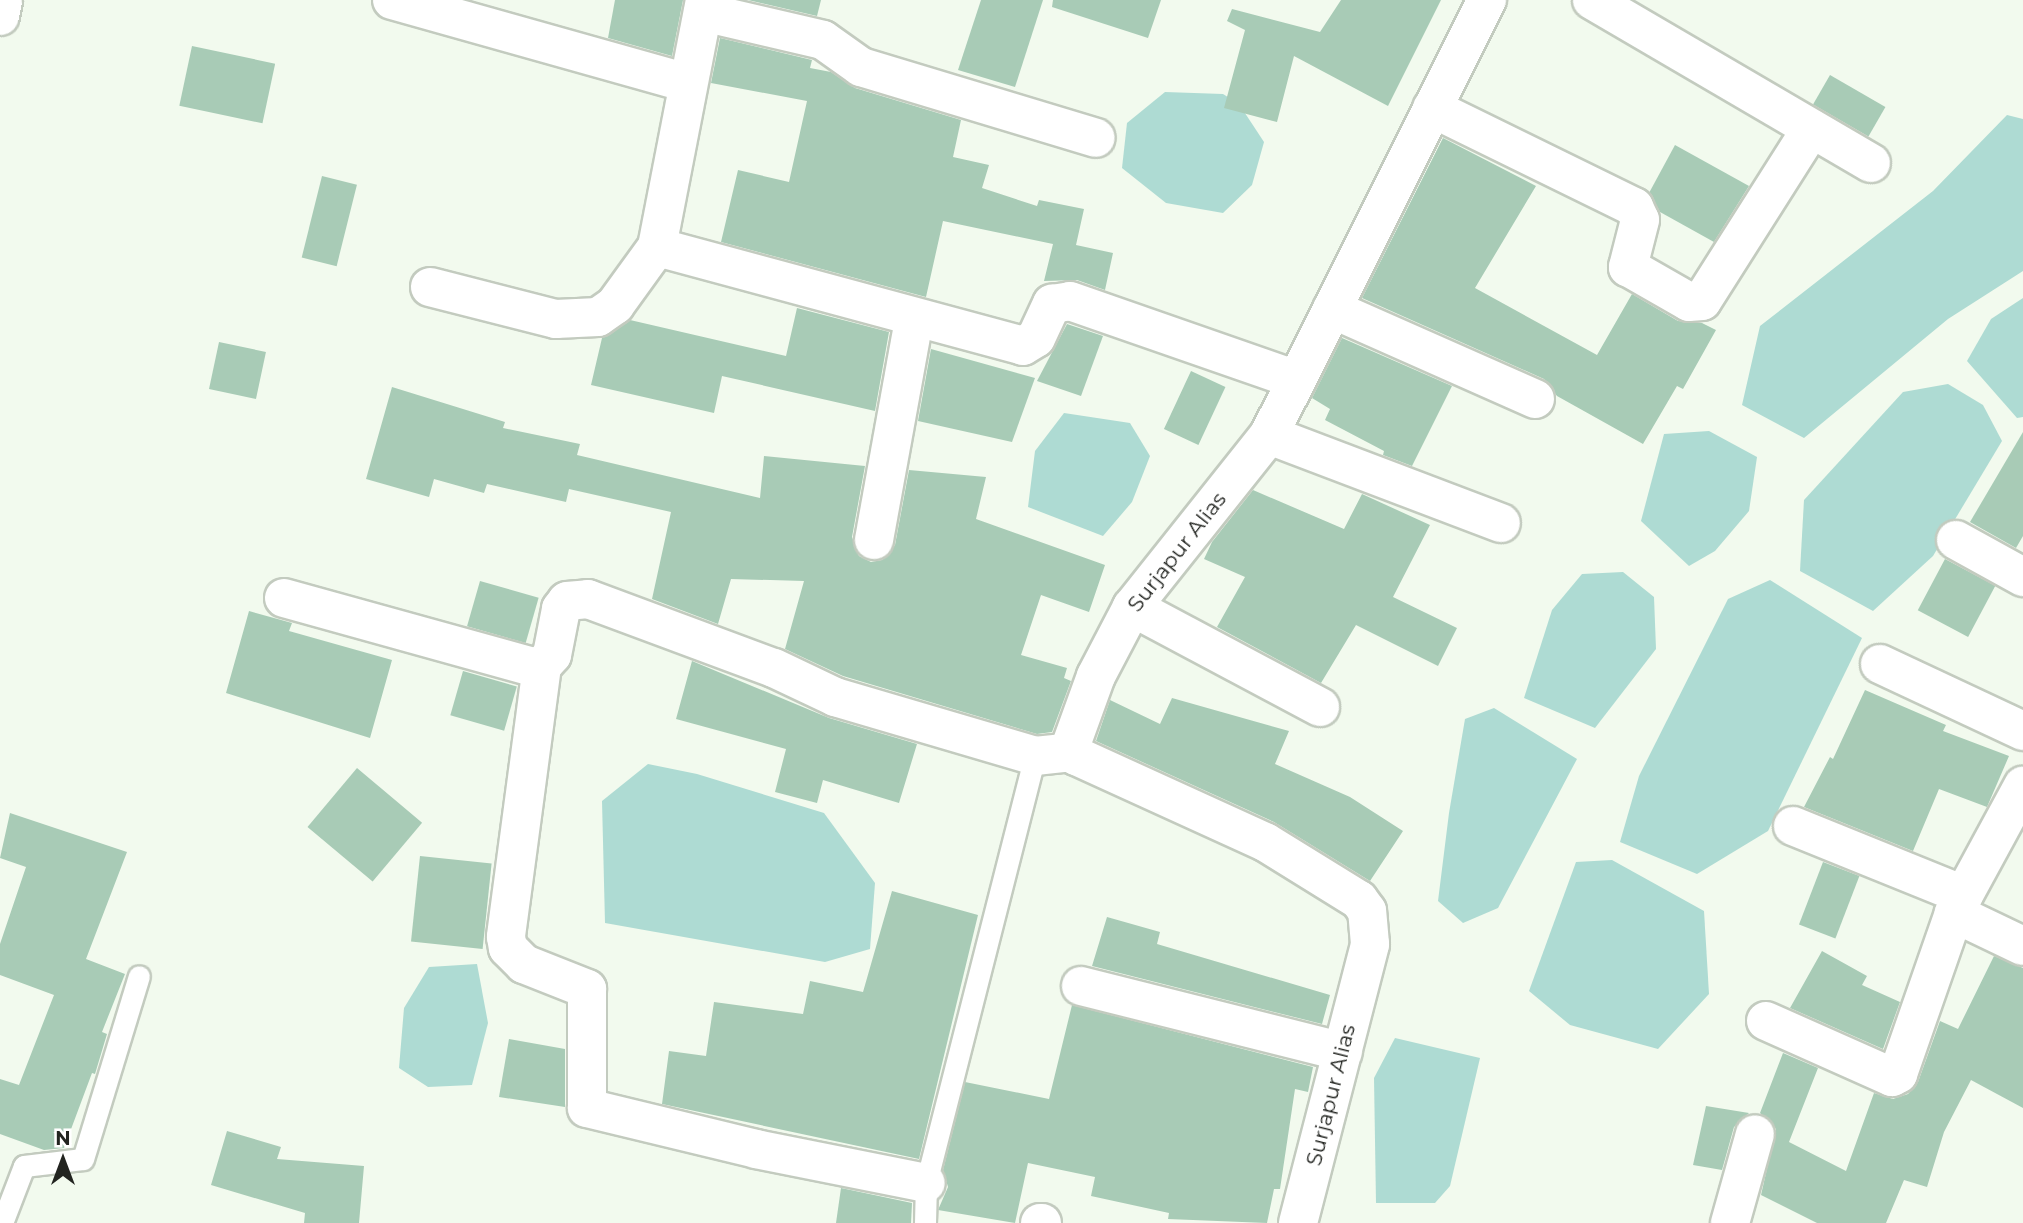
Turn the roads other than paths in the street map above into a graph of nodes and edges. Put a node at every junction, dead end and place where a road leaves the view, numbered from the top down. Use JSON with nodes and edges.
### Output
{"nodes":[{"id":1,"x":3,"y":0,"type":"edge"},
{"id":2,"x":392,"y":0,"type":"edge"},
{"id":3,"x":1487,"y":0,"type":"edge"},
{"id":4,"x":1592,"y":0,"type":"edge"},
{"id":5,"x":704,"y":6,"type":"edge"},
{"id":6,"x":0,"y":16,"type":"edge"},
{"id":7,"x":688,"y":83,"type":"junction"},
{"id":8,"x":1432,"y":108,"type":"junction"},
{"id":9,"x":1811,"y":129,"type":"junction"},
{"id":10,"x":1096,"y":138,"type":"dead end"},
{"id":11,"x":1871,"y":163,"type":"dead end"},
{"id":12,"x":657,"y":247,"type":"junction"},
{"id":13,"x":430,"y":287,"type":"dead end"},
{"id":14,"x":1332,"y":309,"type":"junction"},
{"id":15,"x":914,"y":319,"type":"junction"},
{"id":16,"x":1297,"y":380,"type":"junction"},
{"id":17,"x":1535,"y":399,"type":"dead end"},
{"id":18,"x":1269,"y":435,"type":"junction"},
{"id":19,"x":1501,"y":523,"type":"dead end"},
{"id":20,"x":874,"y":540,"type":"dead end"},
{"id":21,"x":1955,"y":540,"type":"dead end"},
{"id":22,"x":2023,"y":577,"type":"edge"},
{"id":23,"x":284,"y":598,"type":"dead end"},
{"id":24,"x":1132,"y":607,"type":"junction"},
{"id":25,"x":1880,"y":664,"type":"dead end"},
{"id":26,"x":542,"y":666,"type":"junction"},
{"id":27,"x":1320,"y":707,"type":"dead end"},
{"id":28,"x":2023,"y":730,"type":"edge"},
{"id":29,"x":1053,"y":754,"type":"junction"},
{"id":30,"x":2023,"y":786,"type":"edge"},
{"id":31,"x":1793,"y":826,"type":"dead end"},
{"id":32,"x":1959,"y":904,"type":"junction"},
{"id":33,"x":2023,"y":946,"type":"edge"},
{"id":34,"x":139,"y":975,"type":"dead end"},
{"id":35,"x":1081,"y":986,"type":"dead end"},
{"id":36,"x":1766,"y":1021,"type":"dead end"},
{"id":37,"x":1343,"y":1052,"type":"junction"},
{"id":38,"x":1755,"y":1134,"type":"dead end"},
{"id":39,"x":926,"y":1183,"type":"junction"},
{"id":40,"x":2,"y":1223,"type":"edge"},
{"id":41,"x":925,"y":1223,"type":"edge"},
{"id":42,"x":1298,"y":1223,"type":"edge"},
{"id":43,"x":1730,"y":1223,"type":"edge"}],
"edges":[{"from":1,"to":6,"type":"street"},
{"from":2,"to":7,"type":"street"},
{"from":3,"to":8,"type":"street","name":"Surjapur Alias"},
{"from":4,"to":9,"type":"street"},
{"from":5,"to":7,"type":"street"},
{"from":5,"to":10,"type":"street"},
{"from":7,"to":12,"type":"street"},
{"from":8,"to":9,"type":"street"},
{"from":8,"to":14,"type":"street","name":"Surjapur Alias"},
{"from":9,"to":11,"type":"street"},
{"from":12,"to":13,"type":"street"},
{"from":12,"to":15,"type":"street"},
{"from":14,"to":16,"type":"street","name":"Surjapur Alias"},
{"from":14,"to":17,"type":"street"},
{"from":15,"to":16,"type":"street"},
{"from":15,"to":20,"type":"street"},
{"from":16,"to":18,"type":"street","name":"Surjapur Alias"},
{"from":18,"to":19,"type":"street"},
{"from":18,"to":24,"type":"street","name":"Surjapur Alias"},
{"from":21,"to":22,"type":"street"},
{"from":23,"to":26,"type":"street"},
{"from":24,"to":27,"type":"street"},
{"from":24,"to":29,"type":"street","name":"Surjapur Alias"},
{"from":25,"to":28,"type":"street"},
{"from":26,"to":29,"type":"street"},
{"from":26,"to":39,"type":"street"},
{"from":29,"to":37,"type":"street","name":"Surjapur Alias"},
{"from":29,"to":39,"type":"lane"},
{"from":30,"to":32,"type":"street"},
{"from":31,"to":32,"type":"street"},
{"from":32,"to":33,"type":"street"},
{"from":32,"to":36,"type":"street"},
{"from":34,"to":40,"type":"lane"},
{"from":35,"to":37,"type":"street"},
{"from":37,"to":42,"type":"street","name":"Surjapur Alias"},
{"from":38,"to":43,"type":"street"},
{"from":39,"to":41,"type":"lane"}]}
